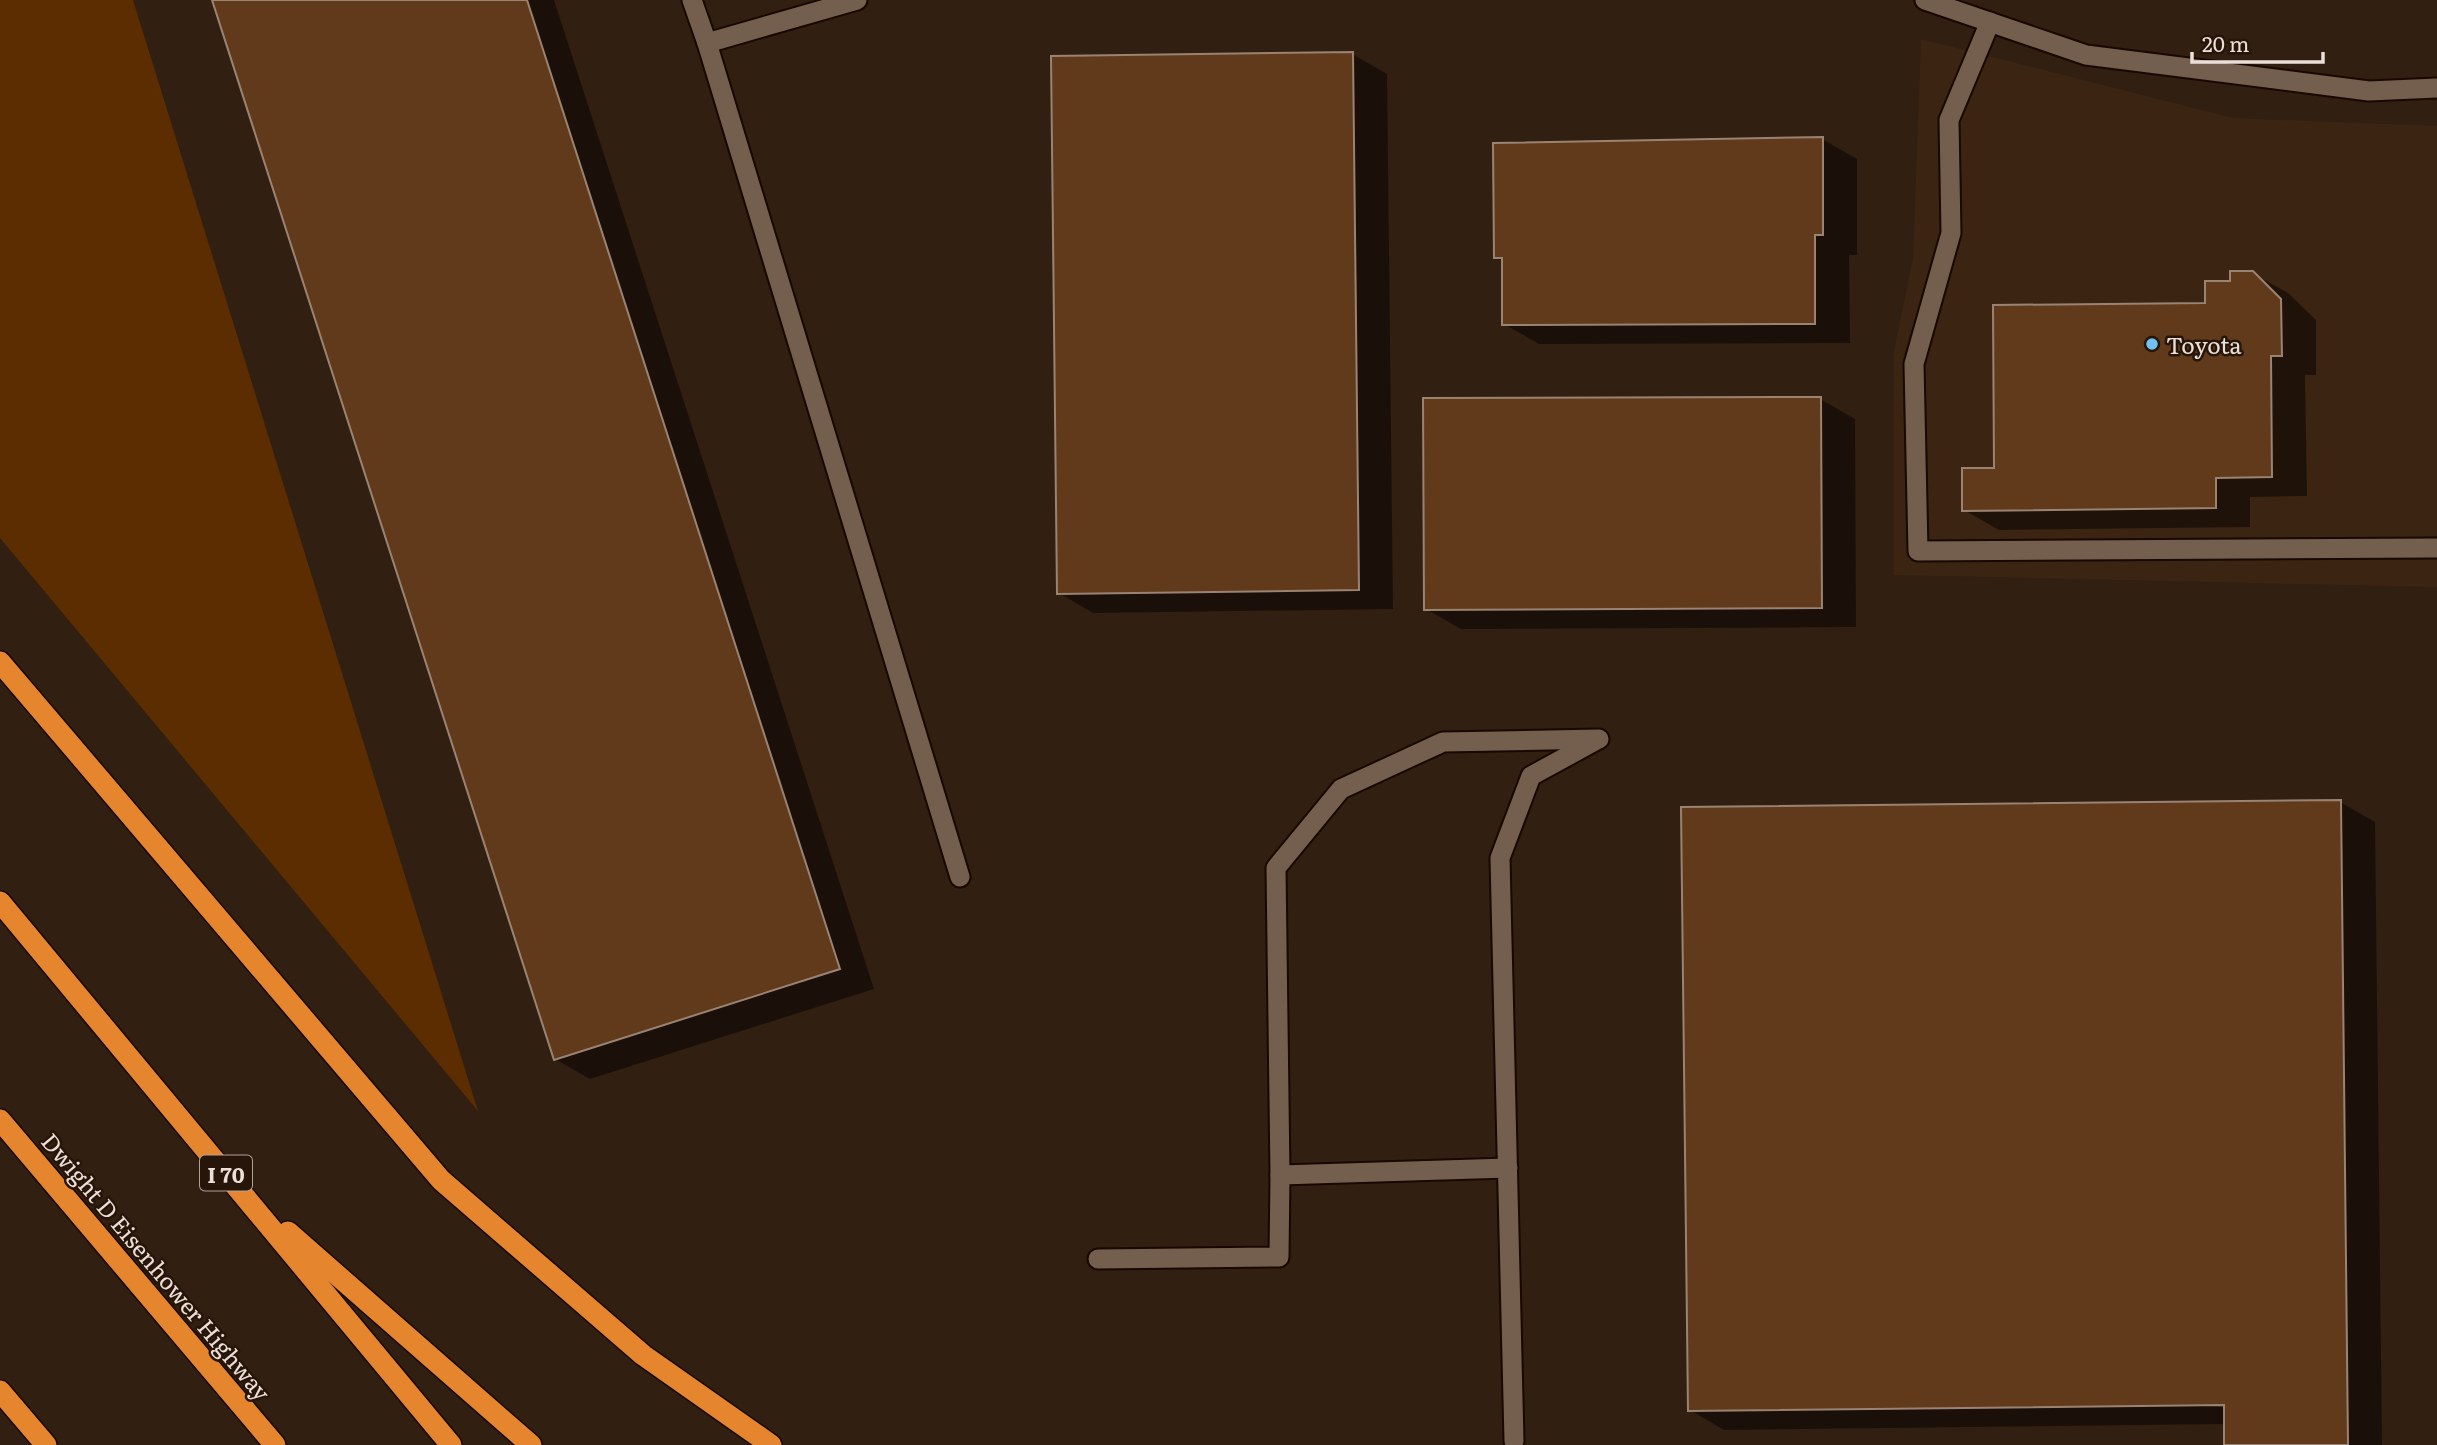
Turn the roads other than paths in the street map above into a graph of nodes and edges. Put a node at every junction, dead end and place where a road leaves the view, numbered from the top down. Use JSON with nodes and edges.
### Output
{"nodes":[{"id":1,"x":692,"y":0,"type":"edge"},
{"id":2,"x":857,"y":0,"type":"edge"},
{"id":3,"x":1925,"y":0,"type":"edge"},
{"id":4,"x":1990,"y":22,"type":"junction"},
{"id":5,"x":707,"y":43,"type":"junction"},
{"id":6,"x":2437,"y":88,"type":"edge"},
{"id":7,"x":2437,"y":548,"type":"edge"},
{"id":8,"x":0,"y":662,"type":"edge"},
{"id":9,"x":960,"y":877,"type":"dead end"},
{"id":10,"x":0,"y":902,"type":"edge"},
{"id":11,"x":0,"y":1121,"type":"edge"},
{"id":12,"x":1508,"y":1168,"type":"junction"},
{"id":13,"x":1280,"y":1175,"type":"junction"},
{"id":14,"x":241,"y":1190,"type":"junction"},
{"id":15,"x":1098,"y":1259,"type":"dead end"},
{"id":16,"x":0,"y":1391,"type":"edge"},
{"id":17,"x":1514,"y":1441,"type":"dead end"},
{"id":18,"x":46,"y":1445,"type":"edge"},
{"id":19,"x":275,"y":1445,"type":"edge"},
{"id":20,"x":451,"y":1445,"type":"edge"},
{"id":21,"x":531,"y":1445,"type":"edge"},
{"id":22,"x":771,"y":1445,"type":"edge"}],
"edges":[{"from":1,"to":5,"type":"lane"},
{"from":2,"to":5,"type":"lane"},
{"from":3,"to":4,"type":"lane"},
{"from":4,"to":6,"type":"lane"},
{"from":4,"to":7,"type":"lane"},
{"from":5,"to":9,"type":"lane"},
{"from":8,"to":22,"type":"highway"},
{"from":10,"to":14,"type":"highway","number":"I 70"},
{"from":11,"to":19,"type":"highway","name":"Dwight D Eisenhower Highway"},
{"from":12,"to":13,"type":"lane"},
{"from":12,"to":13,"type":"lane"},
{"from":12,"to":17,"type":"lane"},
{"from":13,"to":15,"type":"lane"},
{"from":14,"to":20,"type":"highway","number":"I 70"},
{"from":14,"to":21,"type":"highway"},
{"from":16,"to":18,"type":"highway"}]}
